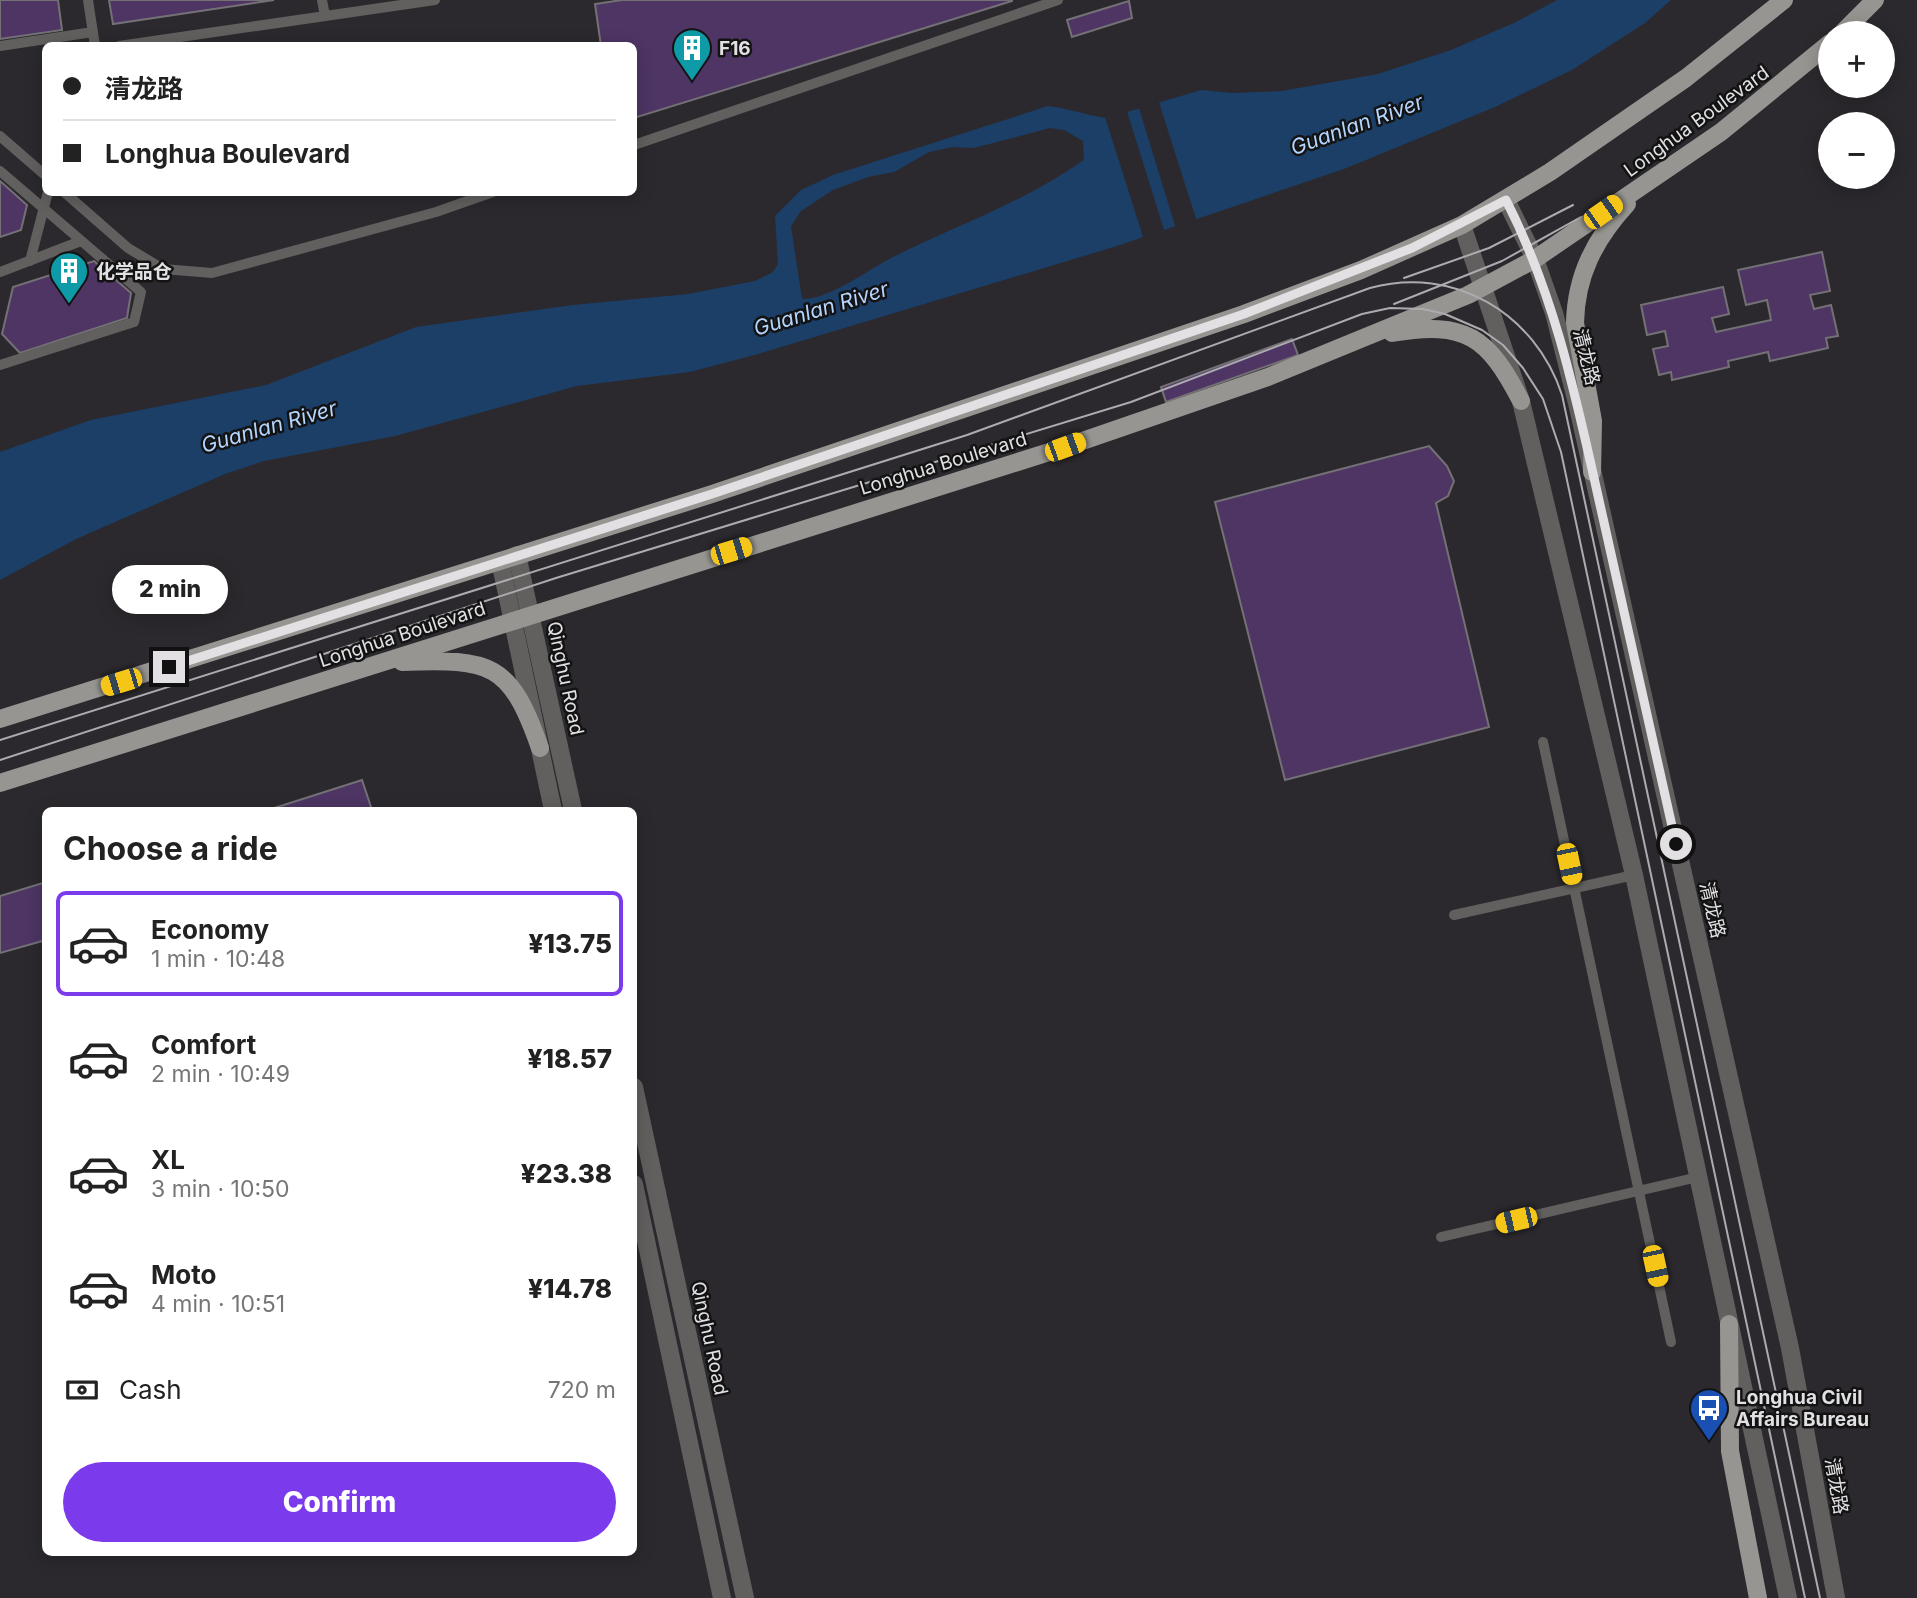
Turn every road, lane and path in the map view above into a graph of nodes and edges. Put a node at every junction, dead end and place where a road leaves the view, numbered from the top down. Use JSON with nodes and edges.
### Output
{"nodes":[{"id":1,"x":88,"y":0,"type":"edge"},
{"id":2,"x":322,"y":0,"type":"edge"},
{"id":3,"x":435,"y":0,"type":"edge"},
{"id":4,"x":1058,"y":0,"type":"edge"},
{"id":5,"x":1784,"y":0,"type":"edge"},
{"id":6,"x":1875,"y":0,"type":"edge"},
{"id":7,"x":325,"y":16,"type":"junction"},
{"id":8,"x":1854,"y":21,"type":"edge"},
{"id":9,"x":93,"y":32,"type":"junction"},
{"id":10,"x":94,"y":42,"type":"edge"},
{"id":11,"x":147,"y":42,"type":"edge"},
{"id":12,"x":0,"y":46,"type":"edge"},
{"id":13,"x":1818,"y":53,"type":"edge"},
{"id":14,"x":0,"y":136,"type":"edge"},
{"id":15,"x":637,"y":144,"type":"edge"},
{"id":16,"x":0,"y":171,"type":"edge"},
{"id":17,"x":42,"y":173,"type":"edge"},
{"id":18,"x":1646,"y":183,"type":"junction"},
{"id":19,"x":47,"y":196,"type":"edge"},
{"id":20,"x":69,"y":196,"type":"edge"},
{"id":21,"x":482,"y":196,"type":"edge"},
{"id":22,"x":1506,"y":200,"type":"junction"},
{"id":23,"x":44,"y":209,"type":"junction"},
{"id":24,"x":1462,"y":225,"type":"junction"},
{"id":25,"x":81,"y":241,"type":"junction"},
{"id":26,"x":1535,"y":259,"type":"junction"},
{"id":27,"x":30,"y":261,"type":"junction"},
{"id":28,"x":0,"y":272,"type":"edge"},
{"id":29,"x":1485,"y":288,"type":"junction"},
{"id":30,"x":1361,"y":339,"type":"junction"},
{"id":31,"x":0,"y":365,"type":"edge"},
{"id":32,"x":1521,"y":401,"type":"junction"},
{"id":33,"x":1592,"y":471,"type":"junction"},
{"id":34,"x":517,"y":555,"type":"junction"},
{"id":35,"x":499,"y":561,"type":"junction"},
{"id":36,"x":531,"y":615,"type":"junction"},
{"id":37,"x":513,"y":621,"type":"junction"},
{"id":38,"x":381,"y":663,"type":"junction"},
{"id":39,"x":0,"y":719,"type":"edge"},
{"id":40,"x":1543,"y":742,"type":"dead end"},
{"id":41,"x":540,"y":748,"type":"junction"},
{"id":42,"x":0,"y":783,"type":"edge"},
{"id":43,"x":553,"y":807,"type":"edge"},
{"id":44,"x":572,"y":807,"type":"edge"},
{"id":45,"x":1634,"y":875,"type":"junction"},
{"id":46,"x":1574,"y":888,"type":"junction"},
{"id":47,"x":1454,"y":915,"type":"dead end"},
{"id":48,"x":637,"y":1101,"type":"edge"},
{"id":49,"x":1698,"y":1177,"type":"junction"},
{"id":50,"x":1639,"y":1191,"type":"junction"},
{"id":51,"x":637,"y":1198,"type":"edge"},
{"id":52,"x":1441,"y":1237,"type":"dead end"},
{"id":53,"x":1729,"y":1324,"type":"junction"},
{"id":54,"x":1671,"y":1342,"type":"dead end"},
{"id":55,"x":722,"y":1598,"type":"edge"},
{"id":56,"x":745,"y":1598,"type":"edge"},
{"id":57,"x":1758,"y":1598,"type":"edge"},
{"id":58,"x":1788,"y":1598,"type":"edge"},
{"id":59,"x":1836,"y":1598,"type":"edge"}],
"edges":[{"from":1,"to":9,"type":"lane"},
{"from":2,"to":7,"type":"lane"},
{"from":3,"to":7,"type":"lane"},
{"from":4,"to":15,"type":"lane"},
{"from":5,"to":22,"type":"main road","name":"Longhua Boulevard"},
{"from":6,"to":8,"type":"main road"},
{"from":7,"to":11,"type":"lane"},
{"from":9,"to":10,"type":"lane"},
{"from":9,"to":12,"type":"lane"},
{"from":13,"to":18,"type":"main road","name":"Longhua Boulevard"},
{"from":14,"to":17,"type":"lane"},
{"from":16,"to":23,"type":"lane"},
{"from":18,"to":26,"type":"main road","name":"Longhua Boulevard"},
{"from":18,"to":33,"type":"main road"},
{"from":19,"to":23,"type":"lane"},
{"from":20,"to":21,"type":"lane"},
{"from":22,"to":24,"type":"main road","name":"Longhua Boulevard"},
{"from":22,"to":26,"type":"street","name":"清龙路"},
{"from":23,"to":25,"type":"lane"},
{"from":23,"to":27,"type":"lane"},
{"from":24,"to":29,"type":"street"},
{"from":24,"to":34,"type":"main road","name":"Longhua Boulevard"},
{"from":25,"to":27,"type":"lane"},
{"from":25,"to":31,"type":"lane"},
{"from":26,"to":29,"type":"main road","name":"Longhua Boulevard"},
{"from":26,"to":33,"type":"street","name":"清龙路"},
{"from":27,"to":28,"type":"lane"},
{"from":29,"to":30,"type":"main road","name":"Longhua Boulevard"},
{"from":29,"to":32,"type":"street"},
{"from":30,"to":32,"type":"main road"},
{"from":30,"to":36,"type":"main road","name":"Longhua Boulevard"},
{"from":32,"to":45,"type":"street"},
{"from":33,"to":59,"type":"street","name":"清龙路"},
{"from":34,"to":35,"type":"main road","name":"Longhua Boulevard"},
{"from":34,"to":36,"type":"street","name":"Qinghu Road"},
{"from":35,"to":37,"type":"street","name":"Qinghu Road"},
{"from":35,"to":39,"type":"main road","name":"Longhua Boulevard"},
{"from":36,"to":37,"type":"main road","name":"Longhua Boulevard"},
{"from":36,"to":44,"type":"street","name":"Qinghu Road"},
{"from":37,"to":38,"type":"main road","name":"Longhua Boulevard"},
{"from":37,"to":41,"type":"street","name":"Qinghu Road"},
{"from":38,"to":41,"type":"main road"},
{"from":38,"to":42,"type":"main road","name":"Longhua Boulevard"},
{"from":40,"to":46,"type":"lane"},
{"from":41,"to":43,"type":"street","name":"Qinghu Road"},
{"from":45,"to":46,"type":"lane"},
{"from":45,"to":49,"type":"street"},
{"from":46,"to":47,"type":"lane"},
{"from":46,"to":50,"type":"lane"},
{"from":48,"to":56,"type":"street","name":"Qinghu Road"},
{"from":49,"to":50,"type":"lane"},
{"from":49,"to":53,"type":"street"},
{"from":50,"to":52,"type":"lane"},
{"from":50,"to":54,"type":"lane"},
{"from":51,"to":55,"type":"street"},
{"from":53,"to":57,"type":"main road"},
{"from":53,"to":58,"type":"street"}]}
